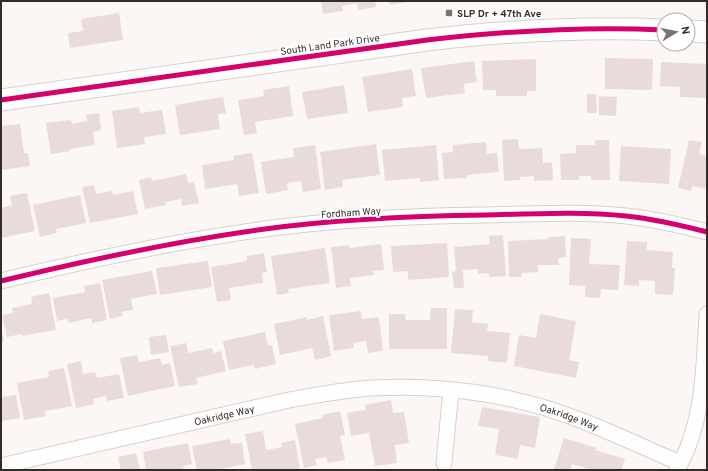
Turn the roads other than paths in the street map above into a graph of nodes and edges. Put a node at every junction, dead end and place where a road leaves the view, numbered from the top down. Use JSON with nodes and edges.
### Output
{"nodes":[{"id":1,"x":656,"y":29,"type":"edge"},
{"id":2,"x":696,"y":31,"type":"edge"},
{"id":3,"x":707,"y":32,"type":"edge"},
{"id":4,"x":1,"y":100,"type":"edge"},
{"id":5,"x":707,"y":232,"type":"edge"},
{"id":6,"x":1,"y":280,"type":"edge"},
{"id":7,"x":707,"y":314,"type":"edge"},
{"id":8,"x":451,"y":390,"type":"junction"},
{"id":9,"x":444,"y":462,"type":"dead end"},
{"id":10,"x":1,"y":466,"type":"edge"},
{"id":11,"x":678,"y":467,"type":"edge"}],
"edges":[{"from":1,"to":4,"type":"street","name":"South Land Park Drive"},
{"from":2,"to":3,"type":"street"},
{"from":5,"to":6,"type":"street","name":"Fordham Way"},
{"from":7,"to":11,"type":"street"},
{"from":8,"to":9,"type":"street"},
{"from":8,"to":10,"type":"street","name":"Oakridge Way"},
{"from":8,"to":11,"type":"street","name":"Oakridge Way"}]}
